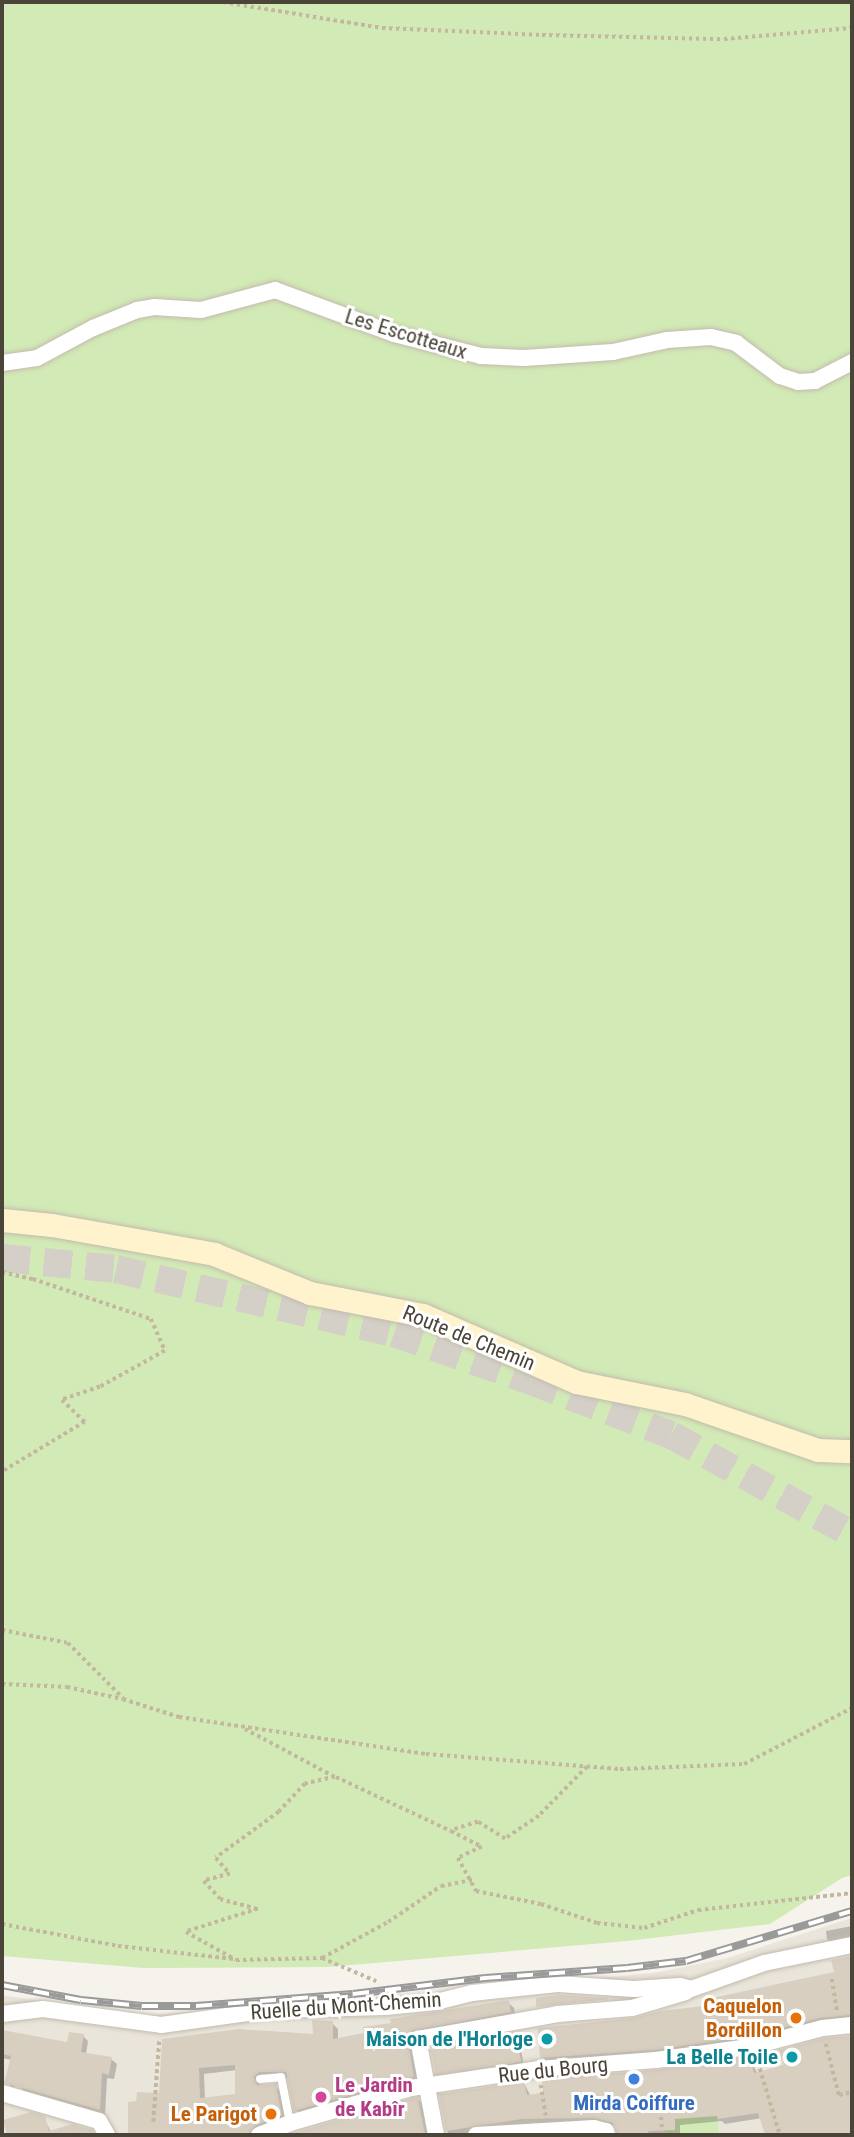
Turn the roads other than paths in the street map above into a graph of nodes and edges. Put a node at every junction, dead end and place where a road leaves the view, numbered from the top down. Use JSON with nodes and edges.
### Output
{"nodes":[{"id":1,"x":852,"y":362,"type":"edge"},
{"id":2,"x":2,"y":363,"type":"edge"},
{"id":3,"x":2,"y":1220,"type":"edge"},
{"id":4,"x":852,"y":1451,"type":"edge"},
{"id":5,"x":852,"y":1945,"type":"edge"},
{"id":6,"x":691,"y":1989,"type":"junction"},
{"id":7,"x":2,"y":2014,"type":"edge"},
{"id":8,"x":846,"y":2026,"type":"edge"},
{"id":9,"x":260,"y":2079,"type":"dead end"},
{"id":10,"x":426,"y":2086,"type":"junction"},
{"id":11,"x":2,"y":2093,"type":"edge"},
{"id":12,"x":290,"y":2123,"type":"junction"},
{"id":13,"x":107,"y":2135,"type":"edge"},
{"id":14,"x":259,"y":2135,"type":"edge"},
{"id":15,"x":436,"y":2135,"type":"edge"},
{"id":16,"x":476,"y":2135,"type":"edge"},
{"id":17,"x":607,"y":2135,"type":"edge"}],
"edges":[{"from":1,"to":2,"type":"street","name":"Les Escotteaux"},
{"from":3,"to":4,"type":"street","name":"Route de Chemin"},
{"from":5,"to":6,"type":"street","name":"Ruelle du Mont-Chemin"},
{"from":6,"to":7,"type":"street","name":"Ruelle du Mont-Chemin"},
{"from":6,"to":10,"type":"street","name":"Ruelle du Mont-Chemin"},
{"from":8,"to":10,"type":"street","name":"Rue du Bourg"},
{"from":9,"to":12,"type":"lane"},
{"from":10,"to":12,"type":"street","name":"Rue du Bourg"},
{"from":10,"to":15,"type":"street"},
{"from":11,"to":13,"type":"street"},
{"from":12,"to":14,"type":"street","name":"Rue du Bourg"},
{"from":16,"to":17,"type":"street"}]}
